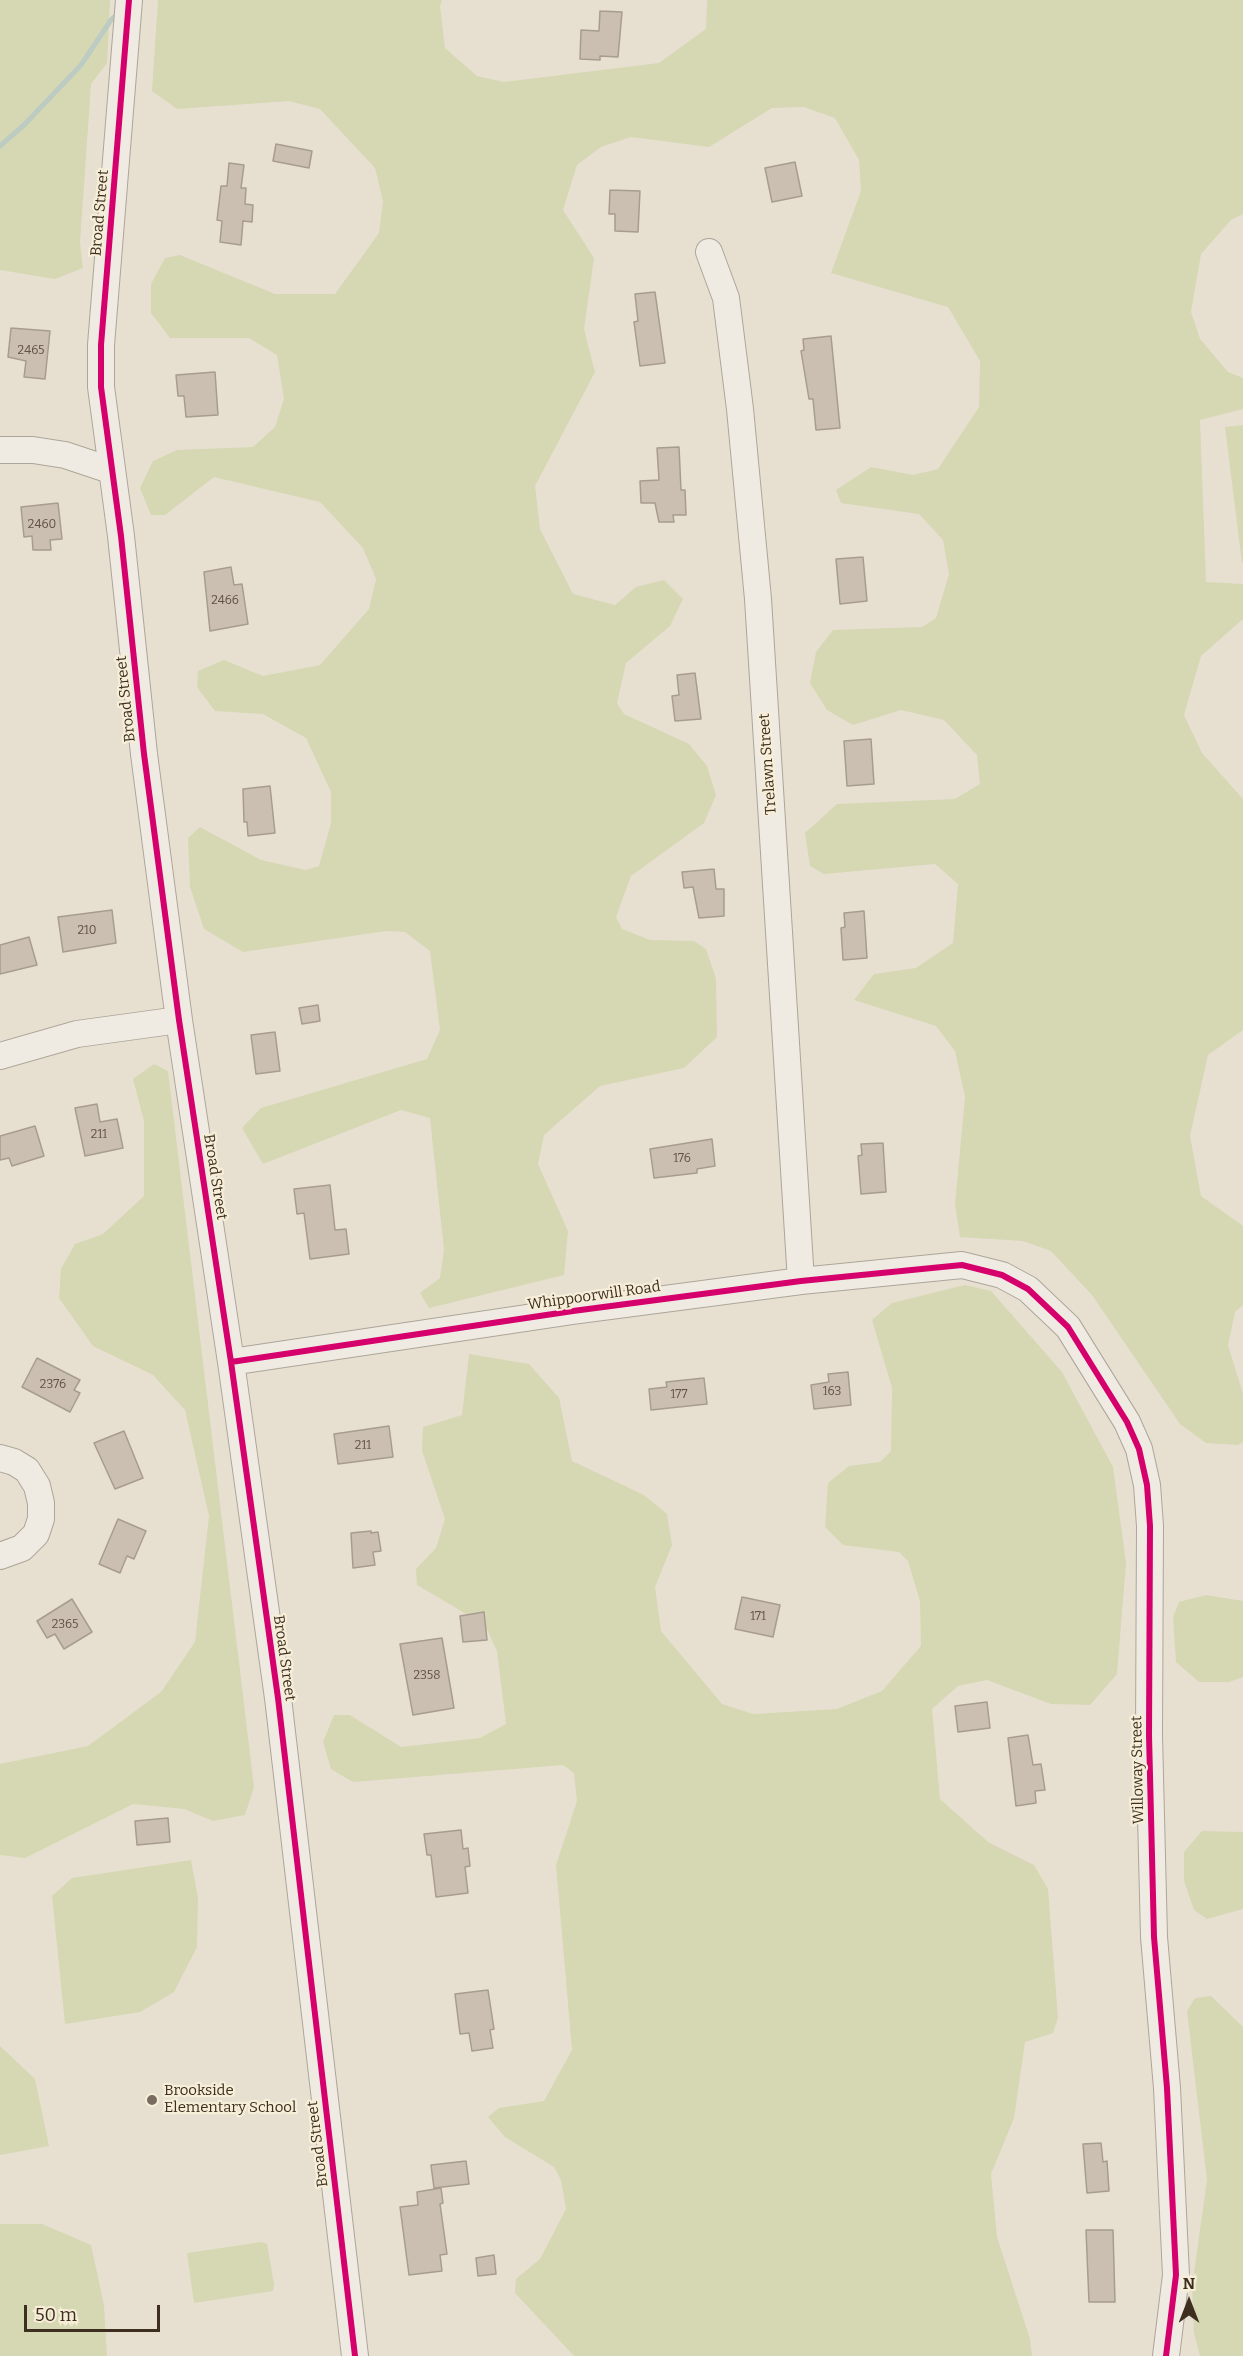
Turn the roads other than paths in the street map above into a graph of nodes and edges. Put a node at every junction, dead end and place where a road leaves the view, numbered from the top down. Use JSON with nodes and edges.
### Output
{"nodes":[{"id":1,"x":129,"y":10,"type":"edge"},
{"id":2,"x":709,"y":252,"type":"dead end"},
{"id":3,"x":0,"y":450,"type":"edge"},
{"id":4,"x":110,"y":470,"type":"junction"},
{"id":5,"x":178,"y":1020,"type":"junction"},
{"id":6,"x":0,"y":1056,"type":"edge"},
{"id":7,"x":962,"y":1265,"type":"joint"},
{"id":8,"x":801,"y":1281,"type":"junction"},
{"id":9,"x":231,"y":1362,"type":"junction"},
{"id":10,"x":0,"y":1458,"type":"edge"},
{"id":11,"x":0,"y":1556,"type":"edge"},
{"id":12,"x":355,"y":2356,"type":"edge"},
{"id":13,"x":1166,"y":2356,"type":"edge"}],
"edges":[{"from":1,"to":4,"type":"street","name":"Broad Street"},
{"from":2,"to":8,"type":"street","name":"Trelawn Street"},
{"from":3,"to":4,"type":"street"},
{"from":4,"to":5,"type":"street","name":"Broad Street"},
{"from":5,"to":6,"type":"street"},
{"from":5,"to":9,"type":"street","name":"Broad Street"},
{"from":7,"to":8,"type":"street","name":"Whippoorwill Road"},
{"from":7,"to":13,"type":"street","name":"Willoway Street"},
{"from":8,"to":9,"type":"street","name":"Whippoorwill Road"},
{"from":9,"to":12,"type":"street","name":"Broad Street"},
{"from":10,"to":11,"type":"street"}]}
